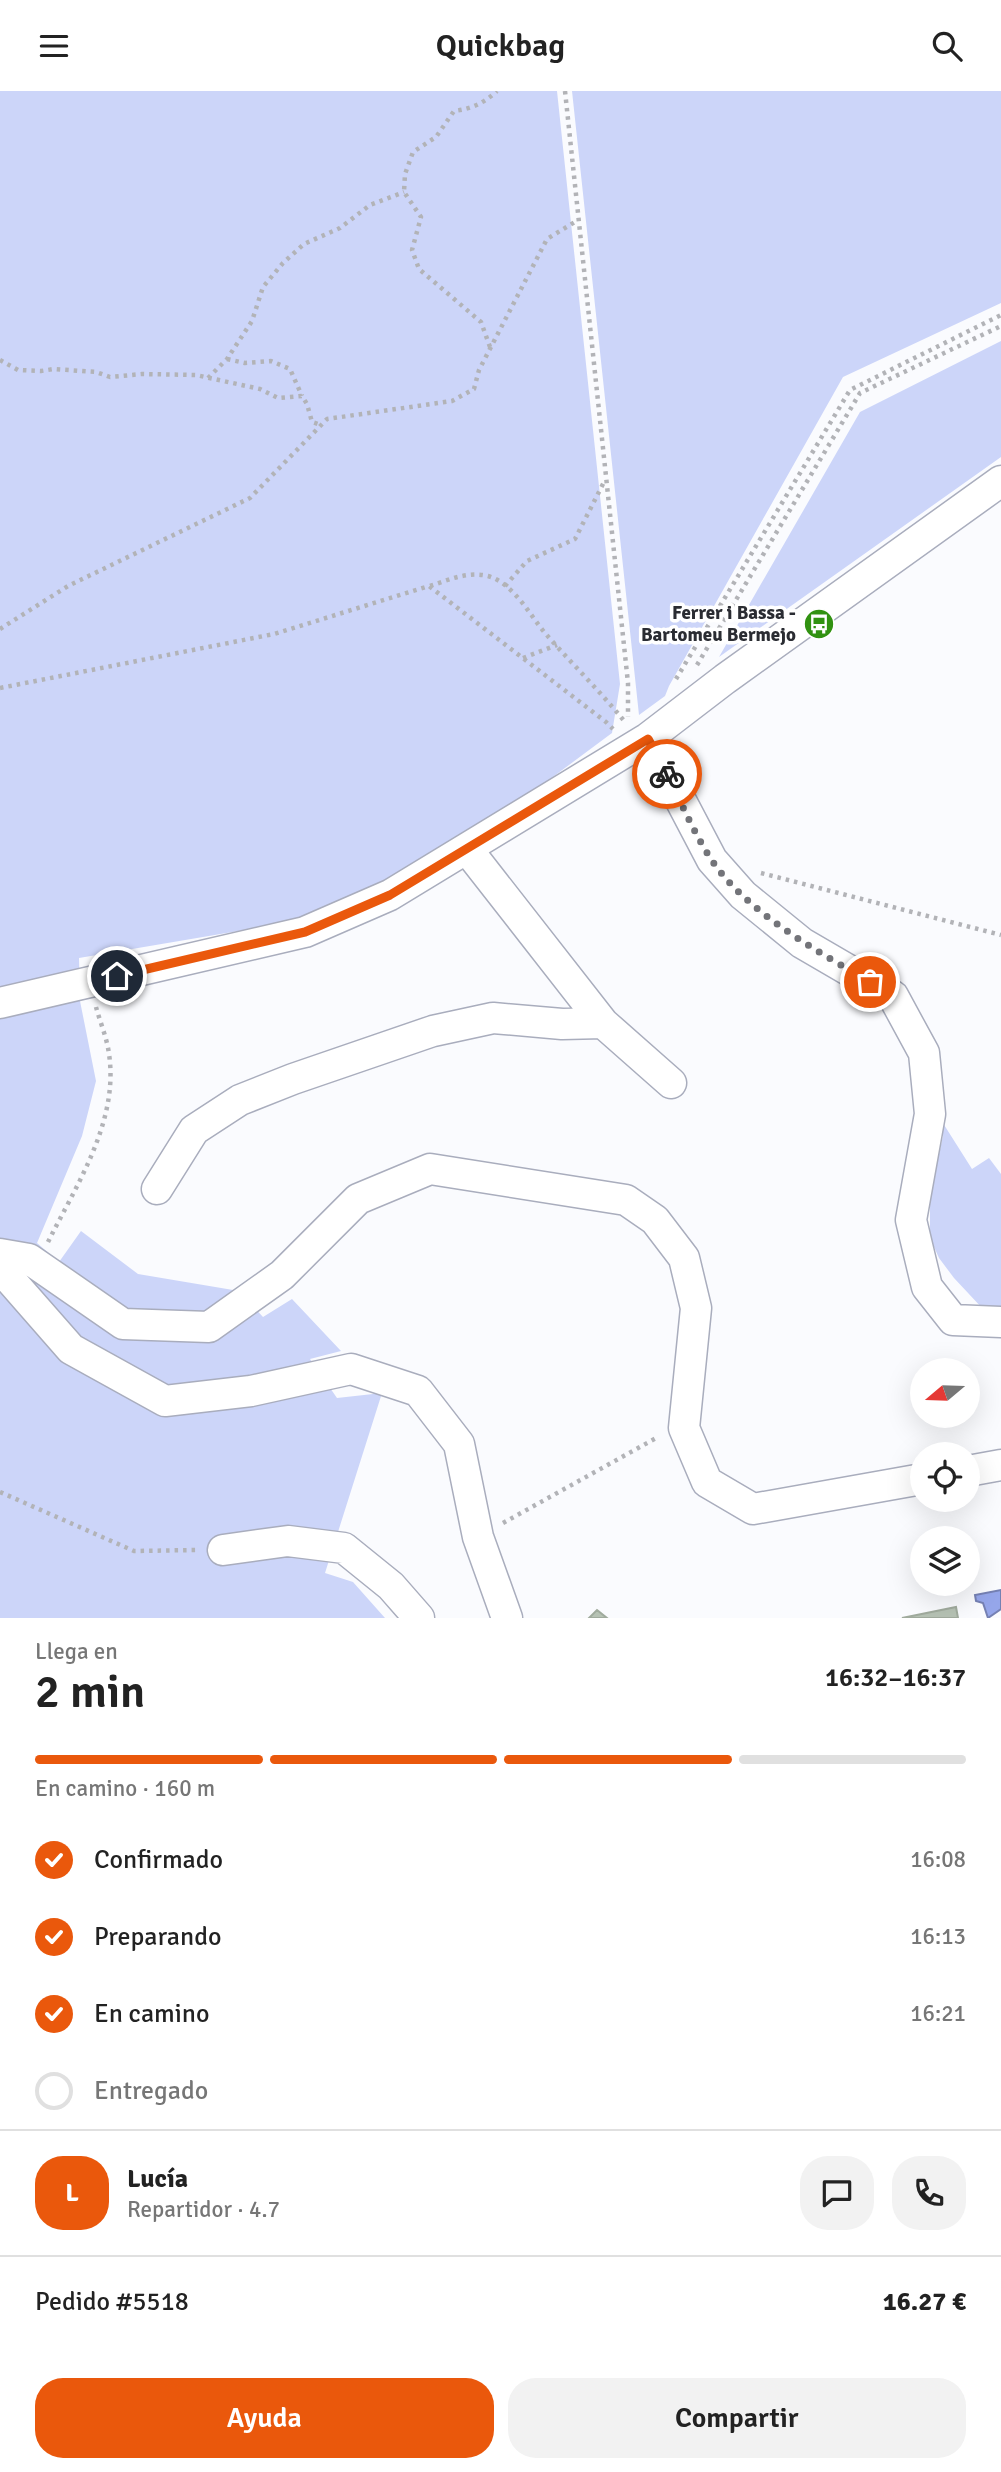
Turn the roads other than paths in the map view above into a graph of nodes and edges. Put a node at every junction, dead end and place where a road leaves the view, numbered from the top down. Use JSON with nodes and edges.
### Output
{"nodes":[{"id":1,"x":1000,"y":485,"type":"edge"},
{"id":2,"x":638,"y":727,"type":"junction"},
{"id":3,"x":467,"y":849,"type":"junction"},
{"id":4,"x":0,"y":1003,"type":"edge"},
{"id":5,"x":603,"y":1023,"type":"junction"},
{"id":6,"x":671,"y":1083,"type":"dead end"},
{"id":7,"x":157,"y":1189,"type":"dead end"},
{"id":8,"x":0,"y":1254,"type":"edge"},
{"id":9,"x":0,"y":1268,"type":"edge"},
{"id":10,"x":1001,"y":1322,"type":"edge"},
{"id":11,"x":1001,"y":1465,"type":"edge"},
{"id":12,"x":980,"y":1469,"type":"edge"},
{"id":13,"x":910,"y":1481,"type":"edge"},
{"id":14,"x":223,"y":1551,"type":"road end"},
{"id":15,"x":419,"y":1618,"type":"edge"},
{"id":16,"x":507,"y":1618,"type":"edge"}],
"edges":[{"from":1,"to":2,"type":"street"},
{"from":2,"to":3,"type":"street"},
{"from":2,"to":10,"type":"street"},
{"from":3,"to":4,"type":"street"},
{"from":3,"to":5,"type":"street"},
{"from":5,"to":6,"type":"street"},
{"from":5,"to":7,"type":"street"},
{"from":8,"to":13,"type":"street"},
{"from":9,"to":16,"type":"street"},
{"from":11,"to":12,"type":"street"},
{"from":14,"to":15,"type":"street"}]}
